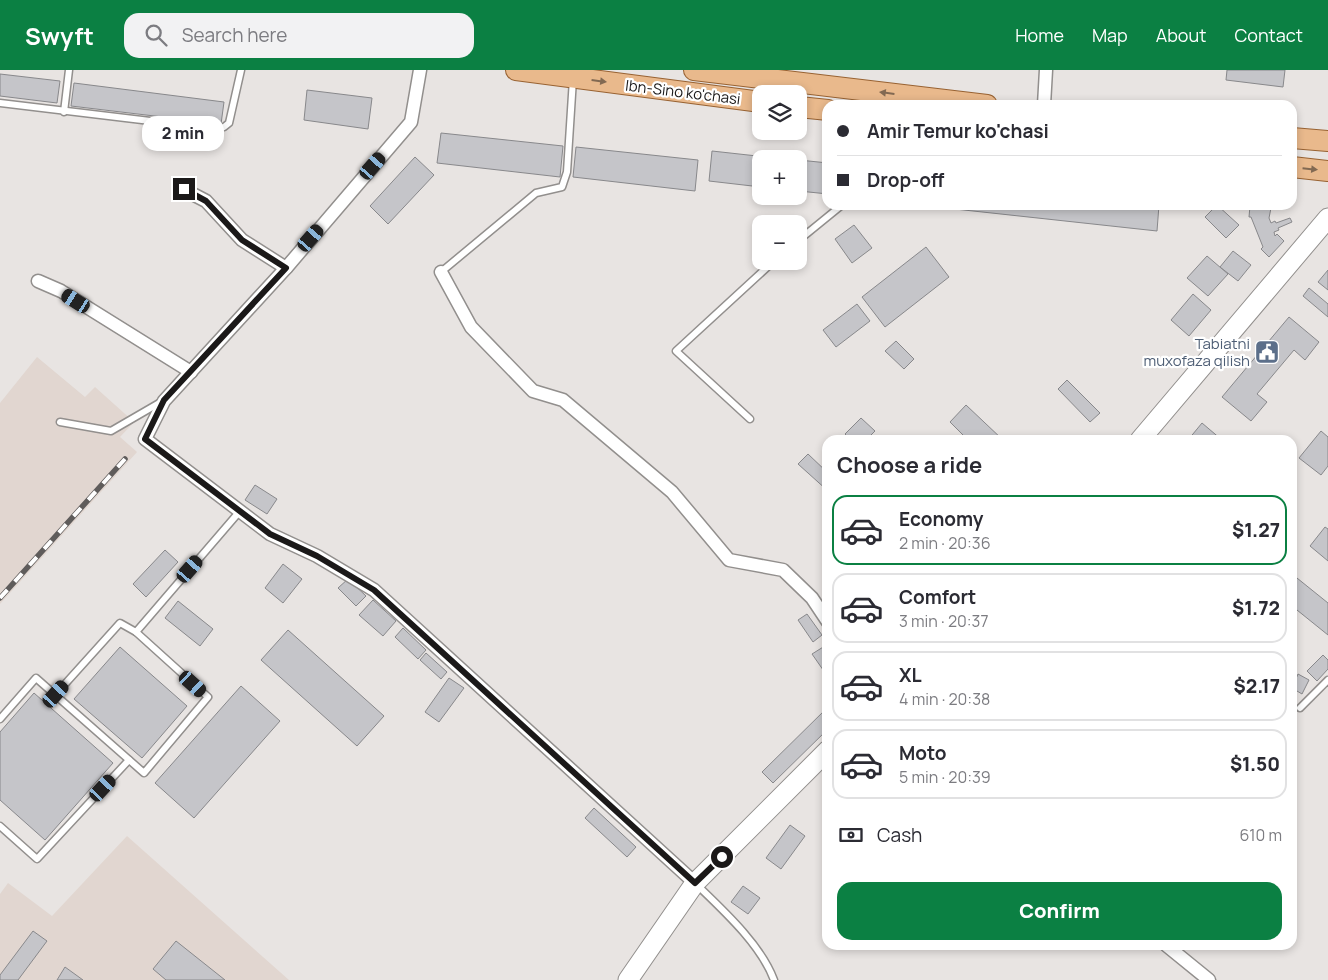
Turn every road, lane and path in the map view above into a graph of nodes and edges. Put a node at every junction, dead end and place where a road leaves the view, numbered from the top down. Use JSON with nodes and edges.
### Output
{"nodes":[{"id":1,"x":69,"y":70,"type":"edge"},
{"id":2,"x":241,"y":70,"type":"edge"},
{"id":3,"x":420,"y":70,"type":"edge"},
{"id":4,"x":516,"y":70,"type":"edge"},
{"id":5,"x":694,"y":70,"type":"edge"},
{"id":6,"x":1046,"y":70,"type":"edge"},
{"id":7,"x":573,"y":78,"type":"junction"},
{"id":8,"x":945,"y":100,"type":"edge"},
{"id":9,"x":1044,"y":100,"type":"edge"},
{"id":10,"x":752,"y":101,"type":"edge"},
{"id":11,"x":0,"y":103,"type":"edge"},
{"id":12,"x":807,"y":108,"type":"edge"},
{"id":13,"x":822,"y":109,"type":"edge"},
{"id":14,"x":64,"y":112,"type":"junction"},
{"id":15,"x":1297,"y":138,"type":"edge"},
{"id":16,"x":1328,"y":141,"type":"edge"},
{"id":17,"x":1297,"y":168,"type":"edge"},
{"id":18,"x":1328,"y":171,"type":"edge"},
{"id":19,"x":184,"y":189,"type":"dead end"},
{"id":20,"x":836,"y":210,"type":"edge"},
{"id":21,"x":1328,"y":218,"type":"edge"},
{"id":22,"x":807,"y":233,"type":"edge"},
{"id":23,"x":286,"y":268,"type":"junction"},
{"id":24,"x":764,"y":270,"type":"edge"},
{"id":25,"x":441,"y":272,"type":"joint"},
{"id":26,"x":38,"y":281,"type":"dead end"},
{"id":27,"x":191,"y":372,"type":"junction"},
{"id":28,"x":164,"y":400,"type":"junction"},
{"id":29,"x":750,"y":419,"type":"dead end"},
{"id":30,"x":60,"y":422,"type":"dead end"},
{"id":31,"x":1144,"y":435,"type":"edge"},
{"id":32,"x":240,"y":511,"type":"junction"},
{"id":33,"x":822,"y":613,"type":"edge"},
{"id":34,"x":136,"y":632,"type":"junction"},
{"id":35,"x":1328,"y":680,"type":"edge"},
{"id":36,"x":56,"y":694,"type":"junction"},
{"id":37,"x":1300,"y":708,"type":"dead end"},
{"id":38,"x":0,"y":719,"type":"edge"},
{"id":39,"x":822,"y":756,"type":"edge"},
{"id":40,"x":129,"y":760,"type":"junction"},
{"id":41,"x":0,"y":826,"type":"edge"},
{"id":42,"x":695,"y":883,"type":"junction"},
{"id":43,"x":1172,"y":950,"type":"edge"},
{"id":44,"x":628,"y":980,"type":"edge"},
{"id":45,"x":774,"y":980,"type":"edge"},
{"id":46,"x":1209,"y":980,"type":"edge"}],
"edges":[{"from":1,"to":14,"type":"lane"},
{"from":2,"to":14,"type":"lane"},
{"from":3,"to":23,"type":"street"},
{"from":4,"to":7,"type":"main road","name":"Ibn-Sino ko'chasi"},
{"from":8,"to":5,"type":"main road","name":"Ibn-Sino ko'chasi","one_way":true},
{"from":6,"to":9,"type":"street"},
{"from":7,"to":10,"type":"main road","name":"Ibn-Sino ko'chasi","one_way":true},
{"from":7,"to":25,"type":"lane"},
{"from":11,"to":14,"type":"lane"},
{"from":12,"to":13,"type":"main road"},
{"from":15,"to":16,"type":"main road"},
{"from":17,"to":18,"type":"main road","one_way":true},
{"from":19,"to":23,"type":"street"},
{"from":20,"to":22,"type":"lane"},
{"from":21,"to":31,"type":"main road"},
{"from":23,"to":27,"type":"street"},
{"from":24,"to":29,"type":"lane"},
{"from":25,"to":33,"type":"street"},
{"from":26,"to":27,"type":"street"},
{"from":27,"to":28,"type":"street"},
{"from":28,"to":30,"type":"lane"},
{"from":28,"to":32,"type":"street"},
{"from":32,"to":34,"type":"lane"},
{"from":32,"to":42,"type":"street"},
{"from":34,"to":36,"type":"lane"},
{"from":34,"to":40,"type":"lane"},
{"from":35,"to":37,"type":"lane"},
{"from":36,"to":38,"type":"lane"},
{"from":36,"to":40,"type":"lane"},
{"from":39,"to":42,"type":"main road"},
{"from":40,"to":41,"type":"lane"},
{"from":42,"to":44,"type":"main road"},
{"from":42,"to":45,"type":"lane"},
{"from":43,"to":46,"type":"street"}]}
